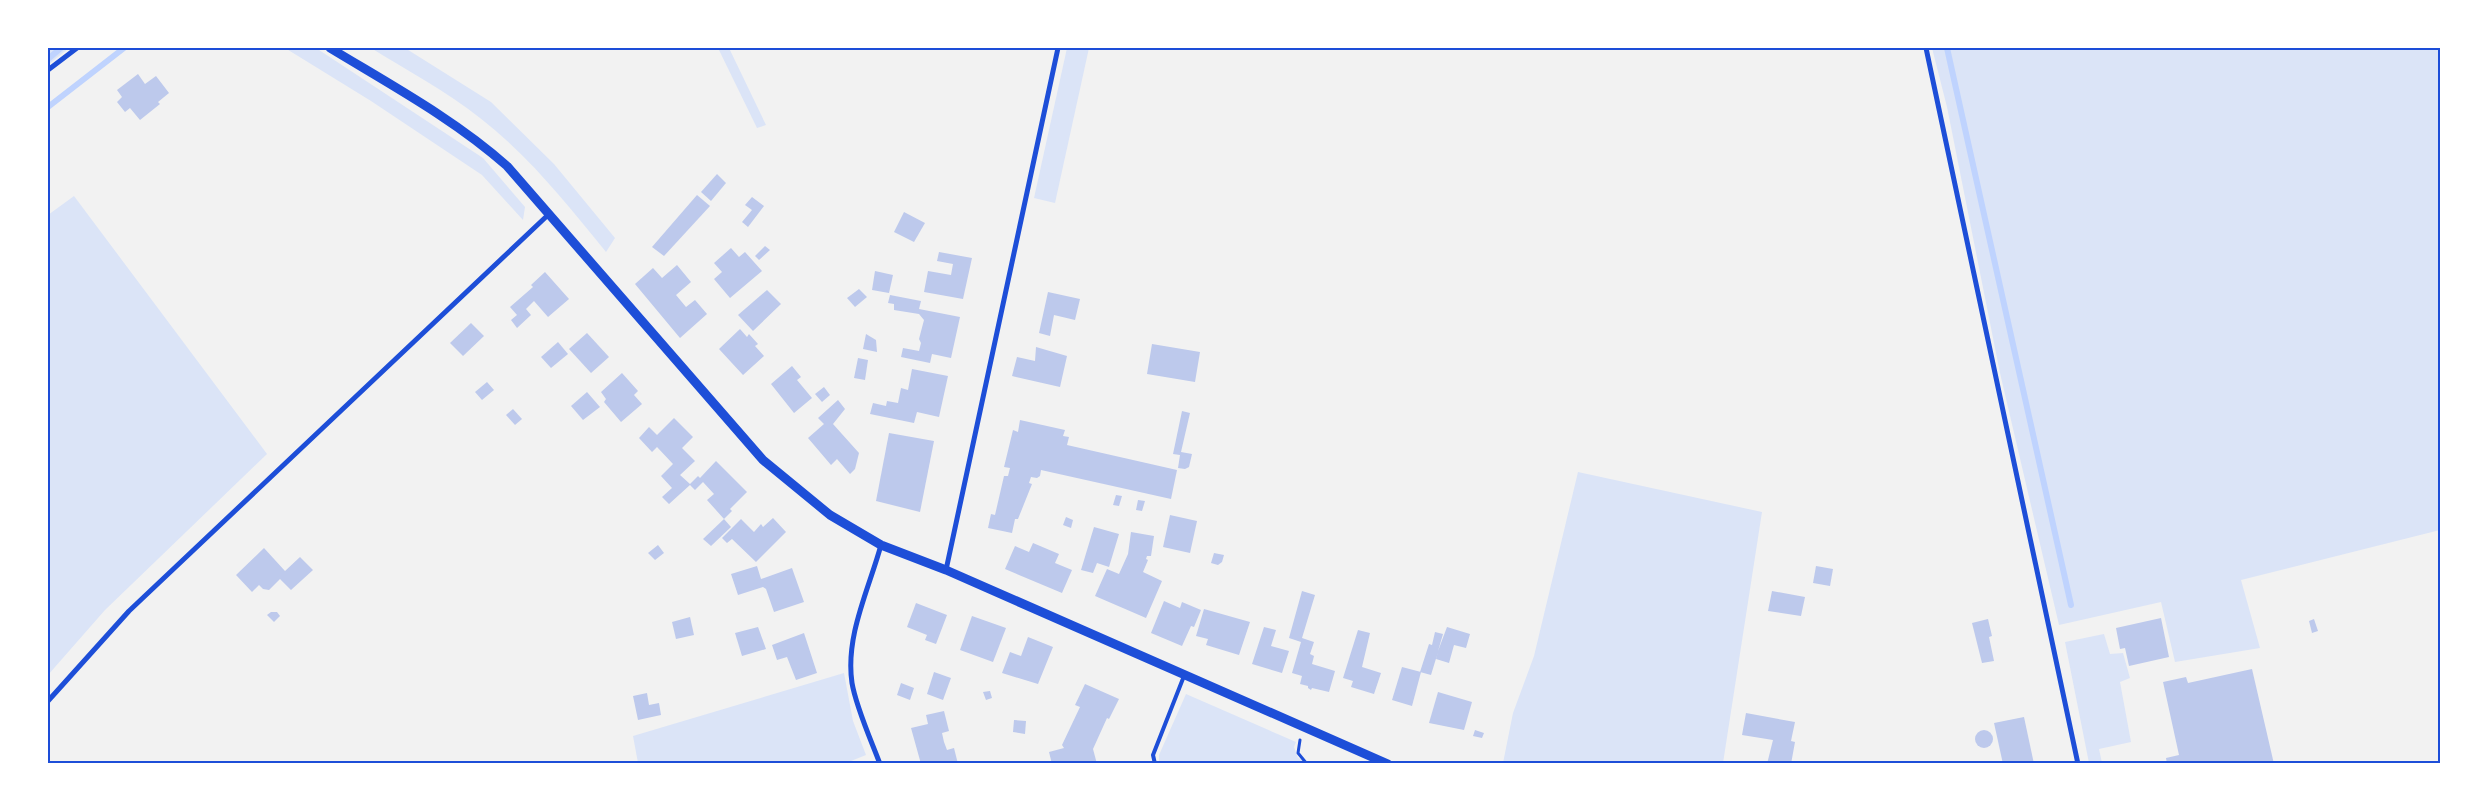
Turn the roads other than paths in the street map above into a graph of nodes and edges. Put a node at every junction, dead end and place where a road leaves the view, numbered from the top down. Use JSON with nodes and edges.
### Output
{"nodes":[{"id":1,"x":77,"y":48,"type":"edge"},
{"id":2,"x":330,"y":48,"type":"edge"},
{"id":3,"x":1058,"y":48,"type":"edge"},
{"id":4,"x":1926,"y":48,"type":"edge"},
{"id":5,"x":48,"y":70,"type":"edge"},
{"id":6,"x":549,"y":214,"type":"junction"},
{"id":7,"x":881,"y":545,"type":"junction"},
{"id":8,"x":946,"y":570,"type":"junction"},
{"id":9,"x":1184,"y":676,"type":"junction"},
{"id":10,"x":48,"y":702,"type":"edge"},
{"id":11,"x":880,"y":764,"type":"edge"},
{"id":12,"x":1155,"y":764,"type":"edge"},
{"id":13,"x":1388,"y":764,"type":"edge"},
{"id":14,"x":2078,"y":764,"type":"edge"}],
"edges":[{"from":1,"to":5,"type":"street"},
{"from":2,"to":6,"type":"street"},
{"from":3,"to":8,"type":"street"},
{"from":4,"to":14,"type":"street"},
{"from":6,"to":7,"type":"street"},
{"from":6,"to":10,"type":"street"},
{"from":7,"to":8,"type":"street"},
{"from":7,"to":11,"type":"street"},
{"from":8,"to":9,"type":"street"},
{"from":9,"to":12,"type":"lane"},
{"from":9,"to":13,"type":"street"}]}
